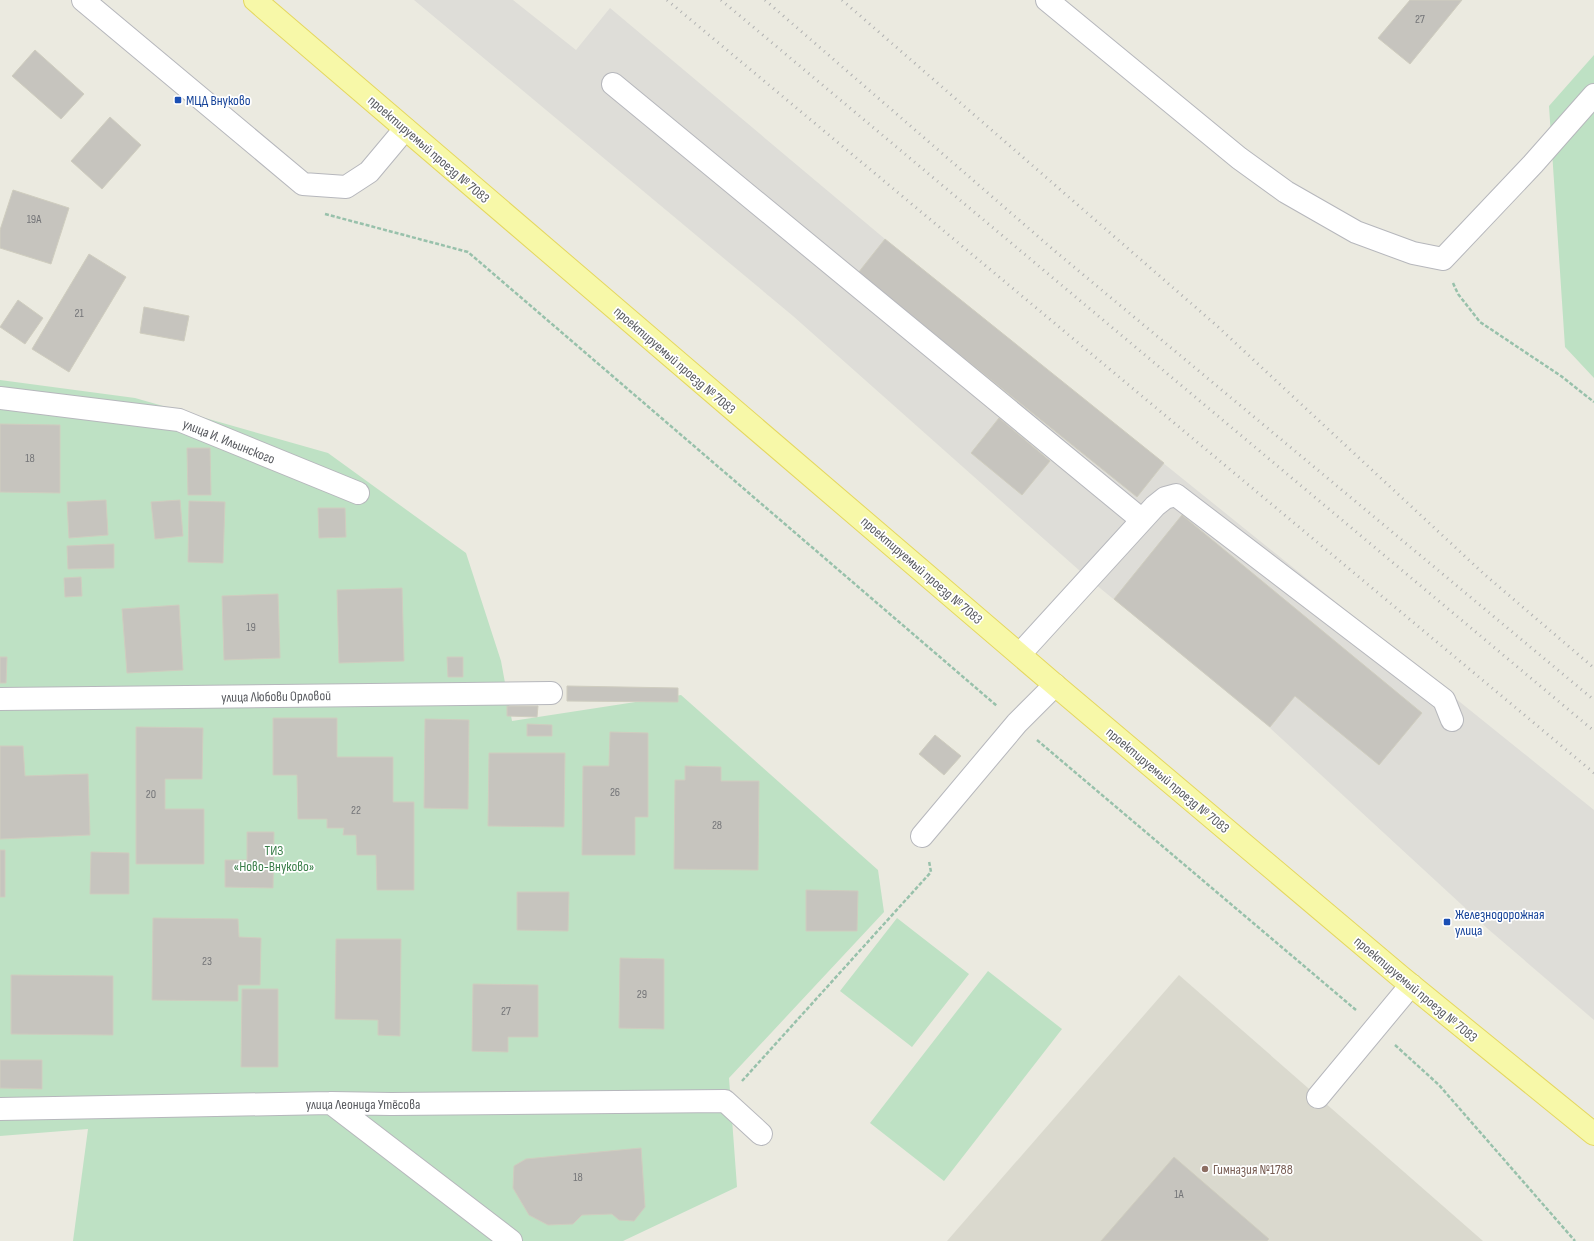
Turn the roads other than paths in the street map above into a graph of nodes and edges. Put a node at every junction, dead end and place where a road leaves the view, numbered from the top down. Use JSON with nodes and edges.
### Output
{"nodes":[{"id":1,"x":83,"y":0,"type":"edge"},
{"id":2,"x":255,"y":0,"type":"edge"},
{"id":3,"x":1047,"y":0,"type":"edge"},
{"id":4,"x":612,"y":84,"type":"dead end"},
{"id":5,"x":1594,"y":95,"type":"edge"},
{"id":6,"x":406,"y":129,"type":"junction"},
{"id":7,"x":0,"y":398,"type":"edge"},
{"id":8,"x":358,"y":493,"type":"dead end"},
{"id":9,"x":1142,"y":520,"type":"junction"},
{"id":10,"x":1020,"y":654,"type":"junction"},
{"id":11,"x":1055,"y":685,"type":"junction"},
{"id":12,"x":551,"y":693,"type":"dead end"},
{"id":13,"x":0,"y":699,"type":"edge"},
{"id":14,"x":1452,"y":720,"type":"dead end"},
{"id":15,"x":922,"y":836,"type":"road end"},
{"id":16,"x":1411,"y":985,"type":"junction"},
{"id":17,"x":1318,"y":1097,"type":"dead end"},
{"id":18,"x":331,"y":1103,"type":"junction"},
{"id":19,"x":0,"y":1109,"type":"edge"},
{"id":20,"x":761,"y":1134,"type":"dead end"},
{"id":21,"x":1594,"y":1134,"type":"edge"},
{"id":22,"x":511,"y":1241,"type":"edge"}],
"edges":[{"from":1,"to":6,"type":"street"},
{"from":2,"to":6,"type":"main road","name":"проектируемый проезд № 7083"},
{"from":3,"to":5,"type":"street"},
{"from":4,"to":9,"type":"street"},
{"from":6,"to":10,"type":"main road","name":"проектируемый проезд № 7083"},
{"from":7,"to":8,"type":"street","name":"улица И. Ильинского"},
{"from":9,"to":10,"type":"street"},
{"from":9,"to":14,"type":"street"},
{"from":10,"to":11,"type":"main road","name":"проектируемый проезд № 7083"},
{"from":11,"to":15,"type":"street"},
{"from":11,"to":16,"type":"main road","name":"проектируемый проезд № 7083"},
{"from":12,"to":13,"type":"street","name":"улица Любови Орловой"},
{"from":16,"to":17,"type":"street"},
{"from":16,"to":21,"type":"main road","name":"проектируемый проезд № 7083"},
{"from":18,"to":19,"type":"street","name":"улица Леонида Утёсова"},
{"from":18,"to":20,"type":"street","name":"улица Леонида Утёсова"},
{"from":18,"to":22,"type":"street"}]}
